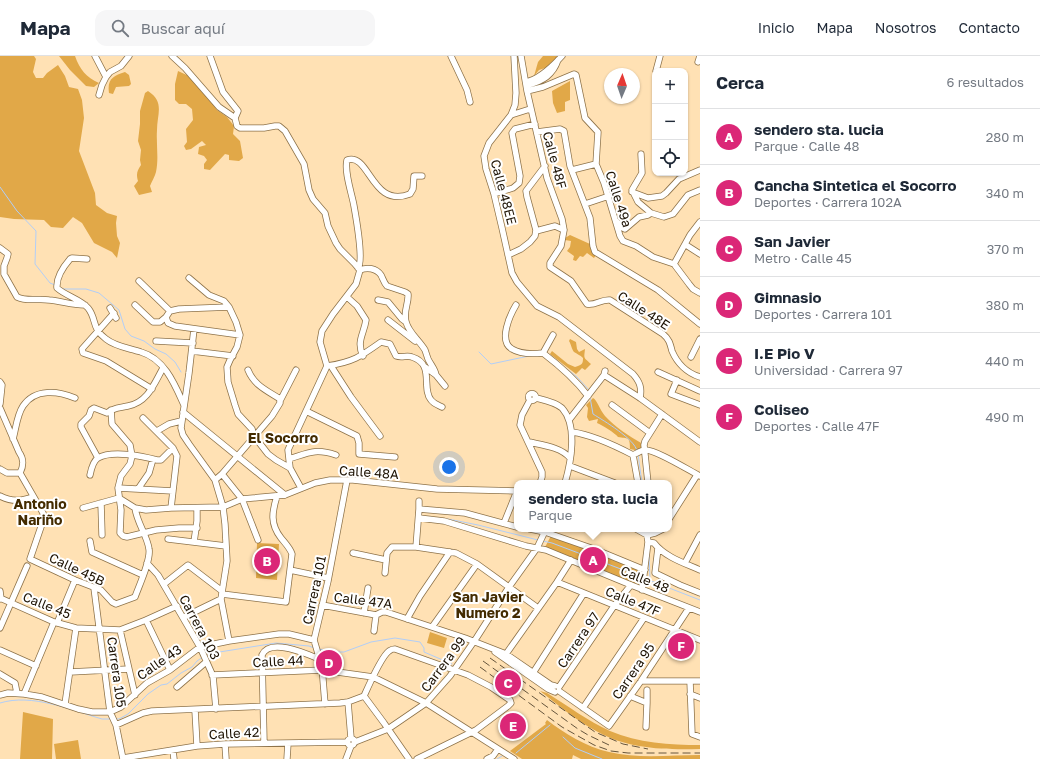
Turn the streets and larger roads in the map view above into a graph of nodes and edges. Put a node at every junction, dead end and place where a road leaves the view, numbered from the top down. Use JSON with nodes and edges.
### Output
{"nodes":[{"id":1,"x":94,"y":56,"type":"edge"},
{"id":2,"x":129,"y":56,"type":"edge"},
{"id":3,"x":172,"y":56,"type":"edge"},
{"id":4,"x":210,"y":56,"type":"edge"},
{"id":5,"x":451,"y":56,"type":"edge"},
{"id":6,"x":514,"y":56,"type":"edge"},
{"id":7,"x":521,"y":56,"type":"edge"},
{"id":8,"x":660,"y":56,"type":"edge"},
{"id":9,"x":560,"y":58,"type":"edge"},
{"id":10,"x":657,"y":68,"type":"edge"},
{"id":11,"x":106,"y":77,"type":"junction"},
{"id":12,"x":526,"y":86,"type":"junction"},
{"id":13,"x":99,"y":95,"type":"dead end"},
{"id":14,"x":470,"y":102,"type":"dead end"},
{"id":15,"x":530,"y":109,"type":"junction"},
{"id":16,"x":511,"y":115,"type":"junction"},
{"id":17,"x":235,"y":118,"type":"junction"},
{"id":18,"x":535,"y":124,"type":"junction"},
{"id":19,"x":536,"y":132,"type":"junction"},
{"id":20,"x":641,"y":154,"type":"dead end"},
{"id":21,"x":596,"y":164,"type":"junction"},
{"id":22,"x":545,"y":166,"type":"junction"},
{"id":23,"x":572,"y":170,"type":"junction"},
{"id":24,"x":700,"y":170,"type":"edge"},
{"id":25,"x":422,"y":176,"type":"dead end"},
{"id":26,"x":700,"y":190,"type":"edge"},
{"id":27,"x":632,"y":192,"type":"junction"},
{"id":28,"x":494,"y":194,"type":"junction"},
{"id":29,"x":608,"y":196,"type":"junction"},
{"id":30,"x":585,"y":204,"type":"junction"},
{"id":31,"x":651,"y":213,"type":"junction"},
{"id":32,"x":616,"y":220,"type":"junction"},
{"id":33,"x":700,"y":222,"type":"edge"},
{"id":34,"x":564,"y":230,"type":"junction"},
{"id":35,"x":536,"y":231,"type":"junction"},
{"id":36,"x":686,"y":245,"type":"junction"},
{"id":37,"x":0,"y":248,"type":"edge"},
{"id":38,"x":700,"y":254,"type":"edge"},
{"id":39,"x":508,"y":255,"type":"junction"},
{"id":40,"x":87,"y":259,"type":"dead end"},
{"id":41,"x":674,"y":264,"type":"junction"},
{"id":42,"x":359,"y":269,"type":"junction"},
{"id":43,"x":189,"y":278,"type":"dead end"},
{"id":44,"x":139,"y":281,"type":"dead end"},
{"id":45,"x":700,"y":293,"type":"edge"},
{"id":46,"x":347,"y":297,"type":"junction"},
{"id":47,"x":378,"y":300,"type":"dead end"},
{"id":48,"x":85,"y":305,"type":"junction"},
{"id":49,"x":135,"y":305,"type":"dead end"},
{"id":50,"x":516,"y":305,"type":"dead end"},
{"id":51,"x":229,"y":307,"type":"junction"},
{"id":52,"x":110,"y":308,"type":"dead end"},
{"id":53,"x":170,"y":311,"type":"junction"},
{"id":54,"x":166,"y":317,"type":"junction"},
{"id":55,"x":388,"y":320,"type":"dead end"},
{"id":56,"x":406,"y":322,"type":"junction"},
{"id":57,"x":700,"y":324,"type":"edge"},
{"id":58,"x":194,"y":329,"type":"junction"},
{"id":59,"x":98,"y":332,"type":"junction"},
{"id":60,"x":239,"y":333,"type":"junction"},
{"id":61,"x":553,"y":335,"type":"dead end"},
{"id":62,"x":700,"y":339,"type":"edge"},
{"id":63,"x":156,"y":341,"type":"dead end"},
{"id":64,"x":193,"y":344,"type":"junction"},
{"id":65,"x":420,"y":344,"type":"junction"},
{"id":66,"x":192,"y":351,"type":"junction"},
{"id":67,"x":543,"y":353,"type":"junction"},
{"id":68,"x":363,"y":356,"type":"junction"},
{"id":69,"x":691,"y":357,"type":"dead end"},
{"id":70,"x":231,"y":358,"type":"junction"},
{"id":71,"x":329,"y":366,"type":"junction"},
{"id":72,"x":425,"y":367,"type":"junction"},
{"id":73,"x":163,"y":368,"type":"junction"},
{"id":74,"x":248,"y":370,"type":"dead end"},
{"id":75,"x":296,"y":370,"type":"dead end"},
{"id":76,"x":658,"y":372,"type":"dead end"},
{"id":77,"x":436,"y":375,"type":"junction"},
{"id":78,"x":700,"y":377,"type":"edge"},
{"id":79,"x":677,"y":380,"type":"junction"},
{"id":80,"x":0,"y":382,"type":"edge"},
{"id":81,"x":445,"y":386,"type":"dead end"},
{"id":82,"x":152,"y":389,"type":"junction"},
{"id":83,"x":700,"y":391,"type":"edge"},
{"id":84,"x":588,"y":396,"type":"junction"},
{"id":85,"x":75,"y":398,"type":"dead end"},
{"id":86,"x":640,"y":398,"type":"junction"},
{"id":87,"x":279,"y":399,"type":"junction"},
{"id":88,"x":0,"y":404,"type":"edge"},
{"id":89,"x":184,"y":405,"type":"junction"},
{"id":90,"x":612,"y":405,"type":"dead end"},
{"id":91,"x":700,"y":405,"type":"edge"},
{"id":92,"x":442,"y":407,"type":"dead end"},
{"id":93,"x":0,"y":408,"type":"edge"},
{"id":94,"x":111,"y":410,"type":"junction"},
{"id":95,"x":306,"y":411,"type":"junction"},
{"id":96,"x":183,"y":412,"type":"junction"},
{"id":97,"x":662,"y":414,"type":"junction"},
{"id":98,"x":143,"y":418,"type":"dead end"},
{"id":99,"x":181,"y":420,"type":"junction"},
{"id":100,"x":569,"y":420,"type":"junction"},
{"id":101,"x":157,"y":431,"type":"junction"},
{"id":102,"x":572,"y":432,"type":"junction"},
{"id":103,"x":650,"y":433,"type":"junction"},
{"id":104,"x":254,"y":436,"type":"junction"},
{"id":105,"x":380,"y":436,"type":"dead end"},
{"id":106,"x":13,"y":439,"type":"junction"},
{"id":107,"x":529,"y":442,"type":"junction"},
{"id":108,"x":700,"y":442,"type":"edge"},
{"id":109,"x":173,"y":448,"type":"junction"},
{"id":110,"x":644,"y":450,"type":"junction"},
{"id":111,"x":634,"y":454,"type":"junction"},
{"id":112,"x":336,"y":455,"type":"dead end"},
{"id":113,"x":132,"y":456,"type":"junction"},
{"id":114,"x":237,"y":456,"type":"junction"},
{"id":115,"x":395,"y":457,"type":"dead end"},
{"id":116,"x":98,"y":458,"type":"junction"},
{"id":117,"x":570,"y":458,"type":"junction"},
{"id":118,"x":152,"y":459,"type":"junction"},
{"id":119,"x":289,"y":459,"type":"junction"},
{"id":120,"x":570,"y":466,"type":"junction"},
{"id":121,"x":290,"y":468,"type":"junction"},
{"id":122,"x":0,"y":469,"type":"edge"},
{"id":123,"x":20,"y":473,"type":"junction"},
{"id":124,"x":222,"y":474,"type":"junction"},
{"id":125,"x":90,"y":475,"type":"dead end"},
{"id":126,"x":699,"y":476,"type":"edge"},
{"id":127,"x":215,"y":480,"type":"junction"},
{"id":128,"x":347,"y":480,"type":"junction"},
{"id":129,"x":541,"y":480,"type":"edge"},
{"id":130,"x":566,"y":480,"type":"edge"},
{"id":131,"x":607,"y":480,"type":"edge"},
{"id":132,"x":638,"y":480,"type":"edge"},
{"id":133,"x":648,"y":480,"type":"edge"},
{"id":134,"x":118,"y":488,"type":"junction"},
{"id":135,"x":301,"y":488,"type":"junction"},
{"id":136,"x":138,"y":489,"type":"junction"},
{"id":137,"x":173,"y":491,"type":"junction"},
{"id":138,"x":514,"y":491,"type":"edge"},
{"id":139,"x":285,"y":495,"type":"junction"},
{"id":140,"x":0,"y":496,"type":"edge"},
{"id":141,"x":277,"y":496,"type":"junction"},
{"id":142,"x":33,"y":497,"type":"junction"},
{"id":143,"x":119,"y":498,"type":"junction"},
{"id":144,"x":514,"y":498,"type":"edge"},
{"id":145,"x":242,"y":499,"type":"junction"},
{"id":146,"x":419,"y":501,"type":"dead end"},
{"id":147,"x":101,"y":503,"type":"junction"},
{"id":148,"x":222,"y":507,"type":"junction"},
{"id":149,"x":83,"y":508,"type":"dead end"},
{"id":150,"x":135,"y":508,"type":"junction"},
{"id":151,"x":171,"y":508,"type":"junction"},
{"id":152,"x":197,"y":508,"type":"junction"},
{"id":153,"x":419,"y":509,"type":"junction"},
{"id":154,"x":672,"y":515,"type":"edge"},
{"id":155,"x":419,"y":518,"type":"junction"},
{"id":156,"x":504,"y":523,"type":"junction"},
{"id":157,"x":514,"y":526,"type":"edge"},
{"id":158,"x":197,"y":528,"type":"junction"},
{"id":159,"x":143,"y":532,"type":"junction"},
{"id":160,"x":545,"y":532,"type":"edge"},
{"id":161,"x":655,"y":532,"type":"edge"},
{"id":162,"x":647,"y":533,"type":"edge"},
{"id":163,"x":102,"y":535,"type":"dead end"},
{"id":164,"x":700,"y":535,"type":"edge"},
{"id":165,"x":168,"y":539,"type":"dead end"},
{"id":166,"x":258,"y":540,"type":"dead end"},
{"id":167,"x":90,"y":541,"type":"dead end"},
{"id":168,"x":194,"y":542,"type":"junction"},
{"id":169,"x":653,"y":544,"type":"junction"},
{"id":170,"x":226,"y":546,"type":"junction"},
{"id":171,"x":416,"y":547,"type":"junction"},
{"id":172,"x":538,"y":547,"type":"junction"},
{"id":173,"x":450,"y":552,"type":"junction"},
{"id":174,"x":353,"y":553,"type":"dead end"},
{"id":175,"x":386,"y":560,"type":"junction"},
{"id":176,"x":571,"y":560,"type":"junction"},
{"id":177,"x":147,"y":563,"type":"junction"},
{"id":178,"x":685,"y":563,"type":"junction"},
{"id":179,"x":477,"y":564,"type":"junction"},
{"id":180,"x":27,"y":566,"type":"dead end"},
{"id":181,"x":290,"y":570,"type":"junction"},
{"id":182,"x":700,"y":570,"type":"edge"},
{"id":183,"x":644,"y":572,"type":"junction"},
{"id":184,"x":385,"y":573,"type":"dead end"},
{"id":185,"x":143,"y":575,"type":"junction"},
{"id":186,"x":328,"y":578,"type":"junction"},
{"id":187,"x":75,"y":580,"type":"junction"},
{"id":188,"x":558,"y":582,"type":"junction"},
{"id":189,"x":164,"y":584,"type":"junction"},
{"id":190,"x":631,"y":585,"type":"junction"},
{"id":191,"x":510,"y":587,"type":"junction"},
{"id":192,"x":642,"y":587,"type":"junction"},
{"id":193,"x":94,"y":588,"type":"junction"},
{"id":194,"x":368,"y":588,"type":"dead end"},
{"id":195,"x":0,"y":591,"type":"edge"},
{"id":196,"x":584,"y":593,"type":"junction"},
{"id":197,"x":700,"y":593,"type":"edge"},
{"id":198,"x":222,"y":595,"type":"junction"},
{"id":199,"x":0,"y":599,"type":"edge"},
{"id":200,"x":11,"y":602,"type":"junction"},
{"id":201,"x":322,"y":605,"type":"junction"},
{"id":202,"x":177,"y":606,"type":"junction"},
{"id":203,"x":614,"y":606,"type":"junction"},
{"id":204,"x":538,"y":608,"type":"junction"},
{"id":205,"x":689,"y":608,"type":"junction"},
{"id":206,"x":700,"y":612,"type":"edge"},
{"id":207,"x":364,"y":613,"type":"junction"},
{"id":208,"x":376,"y":615,"type":"junction"},
{"id":209,"x":184,"y":617,"type":"junction"},
{"id":210,"x":407,"y":618,"type":"junction"},
{"id":211,"x":644,"y":618,"type":"junction"},
{"id":212,"x":146,"y":620,"type":"junction"},
{"id":213,"x":56,"y":622,"type":"junction"},
{"id":214,"x":0,"y":628,"type":"edge"},
{"id":215,"x":76,"y":628,"type":"junction"},
{"id":216,"x":432,"y":628,"type":"junction"},
{"id":217,"x":100,"y":629,"type":"junction"},
{"id":218,"x":120,"y":630,"type":"junction"},
{"id":219,"x":674,"y":630,"type":"junction"},
{"id":220,"x":374,"y":631,"type":"dead end"},
{"id":221,"x":700,"y":640,"type":"edge"},
{"id":222,"x":229,"y":641,"type":"junction"},
{"id":223,"x":474,"y":641,"type":"junction"},
{"id":224,"x":315,"y":643,"type":"junction"},
{"id":225,"x":200,"y":647,"type":"junction"},
{"id":226,"x":0,"y":650,"type":"edge"},
{"id":227,"x":492,"y":650,"type":"junction"},
{"id":228,"x":506,"y":654,"type":"junction"},
{"id":229,"x":318,"y":656,"type":"junction"},
{"id":230,"x":205,"y":659,"type":"junction"},
{"id":231,"x":36,"y":666,"type":"junction"},
{"id":232,"x":128,"y":669,"type":"junction"},
{"id":233,"x":104,"y":670,"type":"junction"},
{"id":234,"x":170,"y":670,"type":"junction"},
{"id":235,"x":323,"y":670,"type":"junction"},
{"id":236,"x":454,"y":670,"type":"junction"},
{"id":237,"x":70,"y":672,"type":"junction"},
{"id":238,"x":263,"y":673,"type":"junction"},
{"id":239,"x":533,"y":673,"type":"junction"},
{"id":240,"x":0,"y":674,"type":"edge"},
{"id":241,"x":212,"y":675,"type":"junction"},
{"id":242,"x":373,"y":677,"type":"junction"},
{"id":243,"x":641,"y":681,"type":"junction"},
{"id":244,"x":690,"y":681,"type":"junction"},
{"id":245,"x":700,"y":681,"type":"edge"},
{"id":246,"x":177,"y":687,"type":"dead end"},
{"id":247,"x":557,"y":689,"type":"junction"},
{"id":248,"x":647,"y":690,"type":"dead end"},
{"id":249,"x":17,"y":693,"type":"junction"},
{"id":250,"x":24,"y":694,"type":"junction"},
{"id":251,"x":690,"y":694,"type":"junction"},
{"id":252,"x":0,"y":695,"type":"edge"},
{"id":253,"x":135,"y":695,"type":"junction"},
{"id":254,"x":364,"y":696,"type":"junction"},
{"id":255,"x":630,"y":696,"type":"junction"},
{"id":256,"x":700,"y":698,"type":"edge"},
{"id":257,"x":348,"y":702,"type":"junction"},
{"id":258,"x":426,"y":703,"type":"junction"},
{"id":259,"x":65,"y":704,"type":"junction"},
{"id":260,"x":325,"y":704,"type":"junction"},
{"id":261,"x":647,"y":704,"type":"junction"},
{"id":262,"x":264,"y":706,"type":"junction"},
{"id":263,"x":583,"y":708,"type":"junction"},
{"id":264,"x":216,"y":709,"type":"junction"},
{"id":265,"x":195,"y":710,"type":"junction"},
{"id":266,"x":111,"y":715,"type":"junction"},
{"id":267,"x":116,"y":725,"type":"junction"},
{"id":268,"x":609,"y":726,"type":"joint"},
{"id":269,"x":646,"y":727,"type":"dead end"},
{"id":270,"x":388,"y":729,"type":"junction"},
{"id":271,"x":471,"y":732,"type":"junction"},
{"id":272,"x":700,"y":737,"type":"edge"},
{"id":273,"x":264,"y":742,"type":"junction"},
{"id":274,"x":351,"y":742,"type":"junction"},
{"id":275,"x":288,"y":743,"type":"junction"},
{"id":276,"x":225,"y":744,"type":"junction"},
{"id":277,"x":197,"y":746,"type":"junction"},
{"id":278,"x":498,"y":749,"type":"junction"},
{"id":279,"x":173,"y":751,"type":"junction"},
{"id":280,"x":426,"y":757,"type":"edge"},
{"id":281,"x":123,"y":758,"type":"edge"},
{"id":282,"x":511,"y":758,"type":"edge"},
{"id":283,"x":174,"y":759,"type":"edge"},
{"id":284,"x":226,"y":759,"type":"edge"},
{"id":285,"x":287,"y":759,"type":"edge"},
{"id":286,"x":346,"y":759,"type":"edge"},
{"id":287,"x":409,"y":759,"type":"edge"},
{"id":288,"x":417,"y":759,"type":"edge"},
{"id":289,"x":487,"y":759,"type":"edge"}],
"edges":[{"from":1,"to":11,"type":"street"},
{"from":2,"to":11,"type":"street"},
{"from":3,"to":17,"type":"street"},
{"from":4,"to":17,"type":"street"},
{"from":5,"to":14,"type":"street"},
{"from":6,"to":16,"type":"street","name":"Calle 48EE"},
{"from":7,"to":12,"type":"street","name":"Calle 48F"},
{"from":8,"to":10,"type":"street"},
{"from":9,"to":12,"type":"street"},
{"from":11,"to":13,"type":"street"},
{"from":12,"to":15,"type":"street","name":"Calle 48F"},
{"from":12,"to":21,"type":"street"},
{"from":15,"to":16,"type":"street"},
{"from":15,"to":18,"type":"street","name":"Calle 48F"},
{"from":16,"to":28,"type":"street","name":"Calle 48EE"},
{"from":17,"to":42,"type":"street"},
{"from":18,"to":19,"type":"street","name":"Calle 48F"},
{"from":18,"to":28,"type":"street"},
{"from":19,"to":22,"type":"street","name":"Calle 48F"},
{"from":19,"to":23,"type":"street"},
{"from":20,"to":27,"type":"street"},
{"from":21,"to":23,"type":"street"},
{"from":21,"to":29,"type":"street","name":"Calle 49a"},
{"from":22,"to":34,"type":"street","name":"Calle 48F"},
{"from":22,"to":35,"type":"street"},
{"from":23,"to":30,"type":"street"},
{"from":24,"to":27,"type":"street"},
{"from":25,"to":42,"type":"street"},
{"from":26,"to":31,"type":"street"},
{"from":27,"to":31,"type":"street"},
{"from":28,"to":39,"type":"street","name":"Calle 48EE"},
{"from":29,"to":30,"type":"street"},
{"from":29,"to":32,"type":"street","name":"Calle 49a"},
{"from":30,"to":57,"type":"street"},
{"from":31,"to":32,"type":"street"},
{"from":32,"to":41,"type":"street","name":"Calle 49a"},
{"from":33,"to":36,"type":"street"},
{"from":34,"to":35,"type":"street"},
{"from":34,"to":78,"type":"street","name":"Calle 48E"},
{"from":35,"to":39,"type":"street"},
{"from":36,"to":38,"type":"street"},
{"from":36,"to":41,"type":"street"},
{"from":37,"to":48,"type":"street"},
{"from":39,"to":86,"type":"street","name":"Calle 48EE"},
{"from":40,"to":48,"type":"street"},
{"from":41,"to":45,"type":"street"},
{"from":42,"to":46,"type":"street"},
{"from":42,"to":56,"type":"street"},
{"from":43,"to":51,"type":"street"},
{"from":44,"to":53,"type":"street"},
{"from":46,"to":68,"type":"street"},
{"from":46,"to":71,"type":"street"},
{"from":47,"to":56,"type":"street"},
{"from":48,"to":59,"type":"street"},
{"from":49,"to":54,"type":"street"},
{"from":50,"to":67,"type":"street"},
{"from":51,"to":53,"type":"street"},
{"from":51,"to":60,"type":"street"},
{"from":52,"to":59,"type":"street"},
{"from":53,"to":54,"type":"street"},
{"from":54,"to":58,"type":"street"},
{"from":55,"to":65,"type":"street"},
{"from":56,"to":65,"type":"street"},
{"from":58,"to":60,"type":"street"},
{"from":58,"to":64,"type":"street"},
{"from":59,"to":73,"type":"street"},
{"from":59,"to":82,"type":"street"},
{"from":60,"to":70,"type":"street"},
{"from":61,"to":67,"type":"street"},
{"from":62,"to":69,"type":"street"},
{"from":63,"to":64,"type":"street"},
{"from":64,"to":66,"type":"street"},
{"from":65,"to":77,"type":"street"},
{"from":66,"to":70,"type":"street"},
{"from":66,"to":89,"type":"street"},
{"from":67,"to":84,"type":"street"},
{"from":68,"to":71,"type":"street"},
{"from":68,"to":72,"type":"street"},
{"from":70,"to":104,"type":"street"},
{"from":71,"to":95,"type":"street"},
{"from":71,"to":105,"type":"street"},
{"from":72,"to":77,"type":"street"},
{"from":72,"to":92,"type":"street"},
{"from":73,"to":82,"type":"street"},
{"from":73,"to":89,"type":"street"},
{"from":74,"to":87,"type":"street"},
{"from":75,"to":87,"type":"street"},
{"from":76,"to":79,"type":"street"},
{"from":77,"to":81,"type":"street"},
{"from":79,"to":83,"type":"street"},
{"from":79,"to":91,"type":"street"},
{"from":80,"to":88,"type":"street"},
{"from":82,"to":94,"type":"street"},
{"from":84,"to":86,"type":"street"},
{"from":84,"to":100,"type":"street"},
{"from":85,"to":106,"type":"street"},
{"from":86,"to":97,"type":"street"},
{"from":87,"to":104,"type":"street"},
{"from":89,"to":96,"type":"street"},
{"from":90,"to":103,"type":"street"},
{"from":93,"to":106,"type":"street"},
{"from":94,"to":113,"type":"street"},
{"from":94,"to":116,"type":"street"},
{"from":95,"to":115,"type":"street"},
{"from":95,"to":119,"type":"street"},
{"from":96,"to":99,"type":"street"},
{"from":96,"to":114,"type":"street"},
{"from":97,"to":103,"type":"street"},
{"from":97,"to":108,"type":"street"},
{"from":98,"to":101,"type":"street"},
{"from":99,"to":101,"type":"street"},
{"from":99,"to":127,"type":"street"},
{"from":100,"to":102,"type":"street"},
{"from":100,"to":107,"type":"street"},
{"from":101,"to":109,"type":"street"},
{"from":102,"to":111,"type":"street"},
{"from":102,"to":117,"type":"street"},
{"from":103,"to":110,"type":"street"},
{"from":104,"to":114,"type":"street"},
{"from":104,"to":121,"type":"street"},
{"from":106,"to":123,"type":"street"},
{"from":107,"to":117,"type":"street"},
{"from":107,"to":129,"type":"street"},
{"from":109,"to":118,"type":"street"},
{"from":109,"to":137,"type":"street"},
{"from":110,"to":111,"type":"street"},
{"from":110,"to":126,"type":"street"},
{"from":110,"to":133,"type":"street"},
{"from":111,"to":132,"type":"street"},
{"from":112,"to":119,"type":"street"},
{"from":113,"to":116,"type":"street"},
{"from":113,"to":118,"type":"street"},
{"from":113,"to":134,"type":"street"},
{"from":114,"to":124,"type":"street"},
{"from":114,"to":139,"type":"street"},
{"from":116,"to":125,"type":"street"},
{"from":117,"to":120,"type":"street"},
{"from":118,"to":136,"type":"street"},
{"from":119,"to":121,"type":"street"},
{"from":120,"to":130,"type":"street"},
{"from":120,"to":131,"type":"street"},
{"from":121,"to":135,"type":"street"},
{"from":122,"to":123,"type":"street"},
{"from":123,"to":142,"type":"street"},
{"from":124,"to":127,"type":"street"},
{"from":124,"to":145,"type":"street"},
{"from":126,"to":154,"type":"street"},
{"from":127,"to":148,"type":"street"},
{"from":128,"to":135,"type":"street","name":"Calle 48A"},
{"from":128,"to":138,"type":"street","name":"Calle 48A"},
{"from":128,"to":186,"type":"street","name":"Carrera 101"},
{"from":134,"to":136,"type":"street"},
{"from":134,"to":143,"type":"street"},
{"from":135,"to":139,"type":"street","name":"Calle 48A"},
{"from":136,"to":137,"type":"street"},
{"from":137,"to":151,"type":"street"},
{"from":139,"to":141,"type":"street","name":"Calle 48A"},
{"from":140,"to":142,"type":"street"},
{"from":141,"to":145,"type":"street","name":"Calle 48A"},
{"from":141,"to":181,"type":"street"},
{"from":142,"to":187,"type":"street","name":"Calle 45B"},
{"from":143,"to":147,"type":"street"},
{"from":143,"to":150,"type":"street","name":"Calle 48A"},
{"from":143,"to":159,"type":"street"},
{"from":144,"to":156,"type":"street"},
{"from":145,"to":148,"type":"street","name":"Calle 48A"},
{"from":145,"to":166,"type":"street"},
{"from":146,"to":153,"type":"street"},
{"from":147,"to":149,"type":"street"},
{"from":147,"to":163,"type":"street"},
{"from":148,"to":152,"type":"street","name":"Calle 48A"},
{"from":148,"to":170,"type":"street"},
{"from":150,"to":151,"type":"street","name":"Calle 48A"},
{"from":150,"to":159,"type":"street"},
{"from":151,"to":152,"type":"street","name":"Calle 48A"},
{"from":152,"to":158,"type":"street"},
{"from":153,"to":155,"type":"street"},
{"from":153,"to":156,"type":"street"},
{"from":155,"to":171,"type":"street"},
{"from":155,"to":172,"type":"street","name":"Calle 48"},
{"from":156,"to":157,"type":"street"},
{"from":158,"to":159,"type":"street"},
{"from":158,"to":168,"type":"street"},
{"from":159,"to":177,"type":"street"},
{"from":160,"to":172,"type":"street","name":"Carrera 99"},
{"from":160,"to":183,"type":"street","name":"Calle 48"},
{"from":161,"to":162,"type":"street"},
{"from":161,"to":169,"type":"street"},
{"from":162,"to":169,"type":"street"},
{"from":164,"to":178,"type":"street"},
{"from":165,"to":168,"type":"street"},
{"from":167,"to":185,"type":"street"},
{"from":168,"to":170,"type":"street"},
{"from":169,"to":178,"type":"street"},
{"from":169,"to":183,"type":"street"},
{"from":169,"to":197,"type":"street","name":"Calle 48"},
{"from":170,"to":198,"type":"street"},
{"from":171,"to":173,"type":"street"},
{"from":171,"to":175,"type":"street"},
{"from":172,"to":176,"type":"street","name":"Calle 48"},
{"from":172,"to":191,"type":"street","name":"Carrera 99"},
{"from":173,"to":179,"type":"street"},
{"from":173,"to":210,"type":"street"},
{"from":174,"to":175,"type":"street"},
{"from":175,"to":184,"type":"street"},
{"from":176,"to":188,"type":"street"},
{"from":176,"to":190,"type":"street","name":"Calle 48"},
{"from":177,"to":185,"type":"street"},
{"from":177,"to":189,"type":"street","name":"Carrera 103"},
{"from":178,"to":182,"type":"street"},
{"from":179,"to":191,"type":"street"},
{"from":179,"to":216,"type":"street"},
{"from":180,"to":200,"type":"street"},
{"from":181,"to":186,"type":"street","name":"Calle 47A"},
{"from":181,"to":198,"type":"street"},
{"from":183,"to":192,"type":"street"},
{"from":185,"to":193,"type":"street","name":"Calle 45B"},
{"from":186,"to":201,"type":"street","name":"Carrera 101"},
{"from":187,"to":193,"type":"street","name":"Calle 45B"},
{"from":187,"to":213,"type":"street"},
{"from":188,"to":196,"type":"street","name":"Calle 47F"},
{"from":188,"to":204,"type":"street"},
{"from":189,"to":198,"type":"street"},
{"from":189,"to":202,"type":"street","name":"Carrera 103"},
{"from":190,"to":192,"type":"street","name":"Calle 48"},
{"from":190,"to":203,"type":"street","name":"Carrera 97"},
{"from":191,"to":204,"type":"street"},
{"from":191,"to":223,"type":"street","name":"Carrera 99"},
{"from":192,"to":205,"type":"street","name":"Calle 48"},
{"from":193,"to":217,"type":"street","name":"Carrera 105"},
{"from":194,"to":207,"type":"street"},
{"from":195,"to":199,"type":"street"},
{"from":196,"to":203,"type":"street","name":"Calle 47F"},
{"from":196,"to":239,"type":"street"},
{"from":198,"to":209,"type":"street"},
{"from":198,"to":222,"type":"street"},
{"from":199,"to":200,"type":"street","name":"Calle 45"},
{"from":200,"to":213,"type":"street","name":"Calle 45"},
{"from":200,"to":214,"type":"street"},
{"from":201,"to":207,"type":"street","name":"Calle 47A"},
{"from":201,"to":224,"type":"street","name":"Carrera 101"},
{"from":202,"to":209,"type":"street","name":"Carrera 103"},
{"from":202,"to":212,"type":"street","name":"Calle 45"},
{"from":203,"to":211,"type":"street","name":"Calle 47F"},
{"from":203,"to":247,"type":"street","name":"Carrera 97"},
{"from":204,"to":228,"type":"street"},
{"from":205,"to":206,"type":"street","name":"Calle 48"},
{"from":205,"to":219,"type":"street","name":"Carrera 95"},
{"from":207,"to":208,"type":"street","name":"Calle 47A"},
{"from":208,"to":210,"type":"street","name":"Calle 47A"},
{"from":208,"to":220,"type":"street"},
{"from":209,"to":225,"type":"street","name":"Carrera 103"},
{"from":210,"to":216,"type":"street","name":"Calle 47A"},
{"from":211,"to":219,"type":"street","name":"Calle 47F"},
{"from":211,"to":263,"type":"street"},
{"from":212,"to":218,"type":"street","name":"Calle 45"},
{"from":212,"to":234,"type":"street"},
{"from":213,"to":215,"type":"street","name":"Calle 45"},
{"from":213,"to":231,"type":"street"},
{"from":215,"to":217,"type":"street","name":"Calle 45"},
{"from":215,"to":237,"type":"street"},
{"from":216,"to":223,"type":"street","name":"Calle 47A"},
{"from":217,"to":218,"type":"street","name":"Calle 45"},
{"from":217,"to":233,"type":"street","name":"Carrera 105"},
{"from":218,"to":232,"type":"street"},
{"from":219,"to":221,"type":"street","name":"Calle 47F"},
{"from":219,"to":243,"type":"street","name":"Carrera 95"},
{"from":222,"to":224,"type":"street","name":"Calle 43"},
{"from":222,"to":225,"type":"street","name":"Calle 43"},
{"from":223,"to":227,"type":"street","name":"Calle 47A"},
{"from":223,"to":236,"type":"street","name":"Carrera 99"},
{"from":224,"to":229,"type":"street","name":"Carrera 101"},
{"from":225,"to":230,"type":"street","name":"Carrera 103"},
{"from":225,"to":234,"type":"street","name":"Calle 43"},
{"from":226,"to":231,"type":"street"},
{"from":227,"to":228,"type":"street","name":"Calle 47A"},
{"from":227,"to":247,"type":"street","name":"Calle 47A"},
{"from":228,"to":239,"type":"street","name":"Calle 47A"},
{"from":229,"to":235,"type":"street","name":"Carrera 101"},
{"from":229,"to":238,"type":"street"},
{"from":230,"to":241,"type":"street","name":"Carrera 103"},
{"from":230,"to":246,"type":"street"},
{"from":231,"to":250,"type":"street"},
{"from":232,"to":233,"type":"street"},
{"from":232,"to":253,"type":"street"},
{"from":233,"to":237,"type":"street"},
{"from":233,"to":266,"type":"street","name":"Carrera 105"},
{"from":234,"to":253,"type":"street","name":"Calle 43"},
{"from":235,"to":238,"type":"street","name":"Calle 44"},
{"from":235,"to":242,"type":"street","name":"Calle 44"},
{"from":235,"to":260,"type":"street","name":"Carrera 101"},
{"from":236,"to":242,"type":"street"},
{"from":236,"to":258,"type":"street","name":"Carrera 99"},
{"from":236,"to":271,"type":"street"},
{"from":237,"to":259,"type":"street"},
{"from":238,"to":241,"type":"street","name":"Calle 44"},
{"from":238,"to":262,"type":"street"},
{"from":239,"to":247,"type":"street","name":"Calle 47A"},
{"from":240,"to":249,"type":"street"},
{"from":241,"to":264,"type":"street","name":"Carrera 103"},
{"from":242,"to":254,"type":"street"},
{"from":242,"to":258,"type":"street","name":"Calle 44"},
{"from":243,"to":244,"type":"street"},
{"from":243,"to":255,"type":"street","name":"Carrera 95"},
{"from":244,"to":245,"type":"street"},
{"from":244,"to":251,"type":"street"},
{"from":247,"to":263,"type":"street","name":"Calle 47A"},
{"from":248,"to":261,"type":"street"},
{"from":249,"to":250,"type":"street"},
{"from":249,"to":252,"type":"street"},
{"from":250,"to":259,"type":"street"},
{"from":251,"to":256,"type":"street"},
{"from":251,"to":272,"type":"street"},
{"from":253,"to":266,"type":"street","name":"Calle 43"},
{"from":254,"to":257,"type":"street"},
{"from":254,"to":270,"type":"street"},
{"from":255,"to":261,"type":"street"},
{"from":255,"to":268,"type":"street","name":"Carrera 95"},
{"from":257,"to":260,"type":"street"},
{"from":257,"to":274,"type":"street"},
{"from":258,"to":270,"type":"street","name":"Carrera 99"},
{"from":258,"to":271,"type":"street","name":"Calle 44"},
{"from":259,"to":266,"type":"street"},
{"from":260,"to":262,"type":"street"},
{"from":261,"to":269,"type":"street"},
{"from":262,"to":264,"type":"street"},
{"from":262,"to":273,"type":"street"},
{"from":263,"to":268,"type":"street","name":"Calle 47A"},
{"from":264,"to":265,"type":"street"},
{"from":265,"to":267,"type":"street"},
{"from":265,"to":277,"type":"street"},
{"from":266,"to":267,"type":"street","name":"Carrera 105"},
{"from":267,"to":281,"type":"street","name":"Carrera 105"},
{"from":270,"to":274,"type":"street","name":"Carrera 99"},
{"from":270,"to":287,"type":"street"},
{"from":271,"to":278,"type":"street","name":"Calle 44"},
{"from":271,"to":280,"type":"street"},
{"from":273,"to":275,"type":"street","name":"Calle 42"},
{"from":273,"to":276,"type":"street","name":"Calle 42"},
{"from":274,"to":275,"type":"street","name":"Calle 42"},
{"from":274,"to":286,"type":"street"},
{"from":275,"to":285,"type":"street"},
{"from":276,"to":277,"type":"street","name":"Calle 42"},
{"from":276,"to":284,"type":"street"},
{"from":277,"to":279,"type":"street","name":"Calle 42"},
{"from":278,"to":282,"type":"street","name":"Calle 44"},
{"from":278,"to":289,"type":"street"},
{"from":279,"to":281,"type":"street","name":"Calle 42"},
{"from":279,"to":283,"type":"street"},
{"from":280,"to":288,"type":"street"}]}
